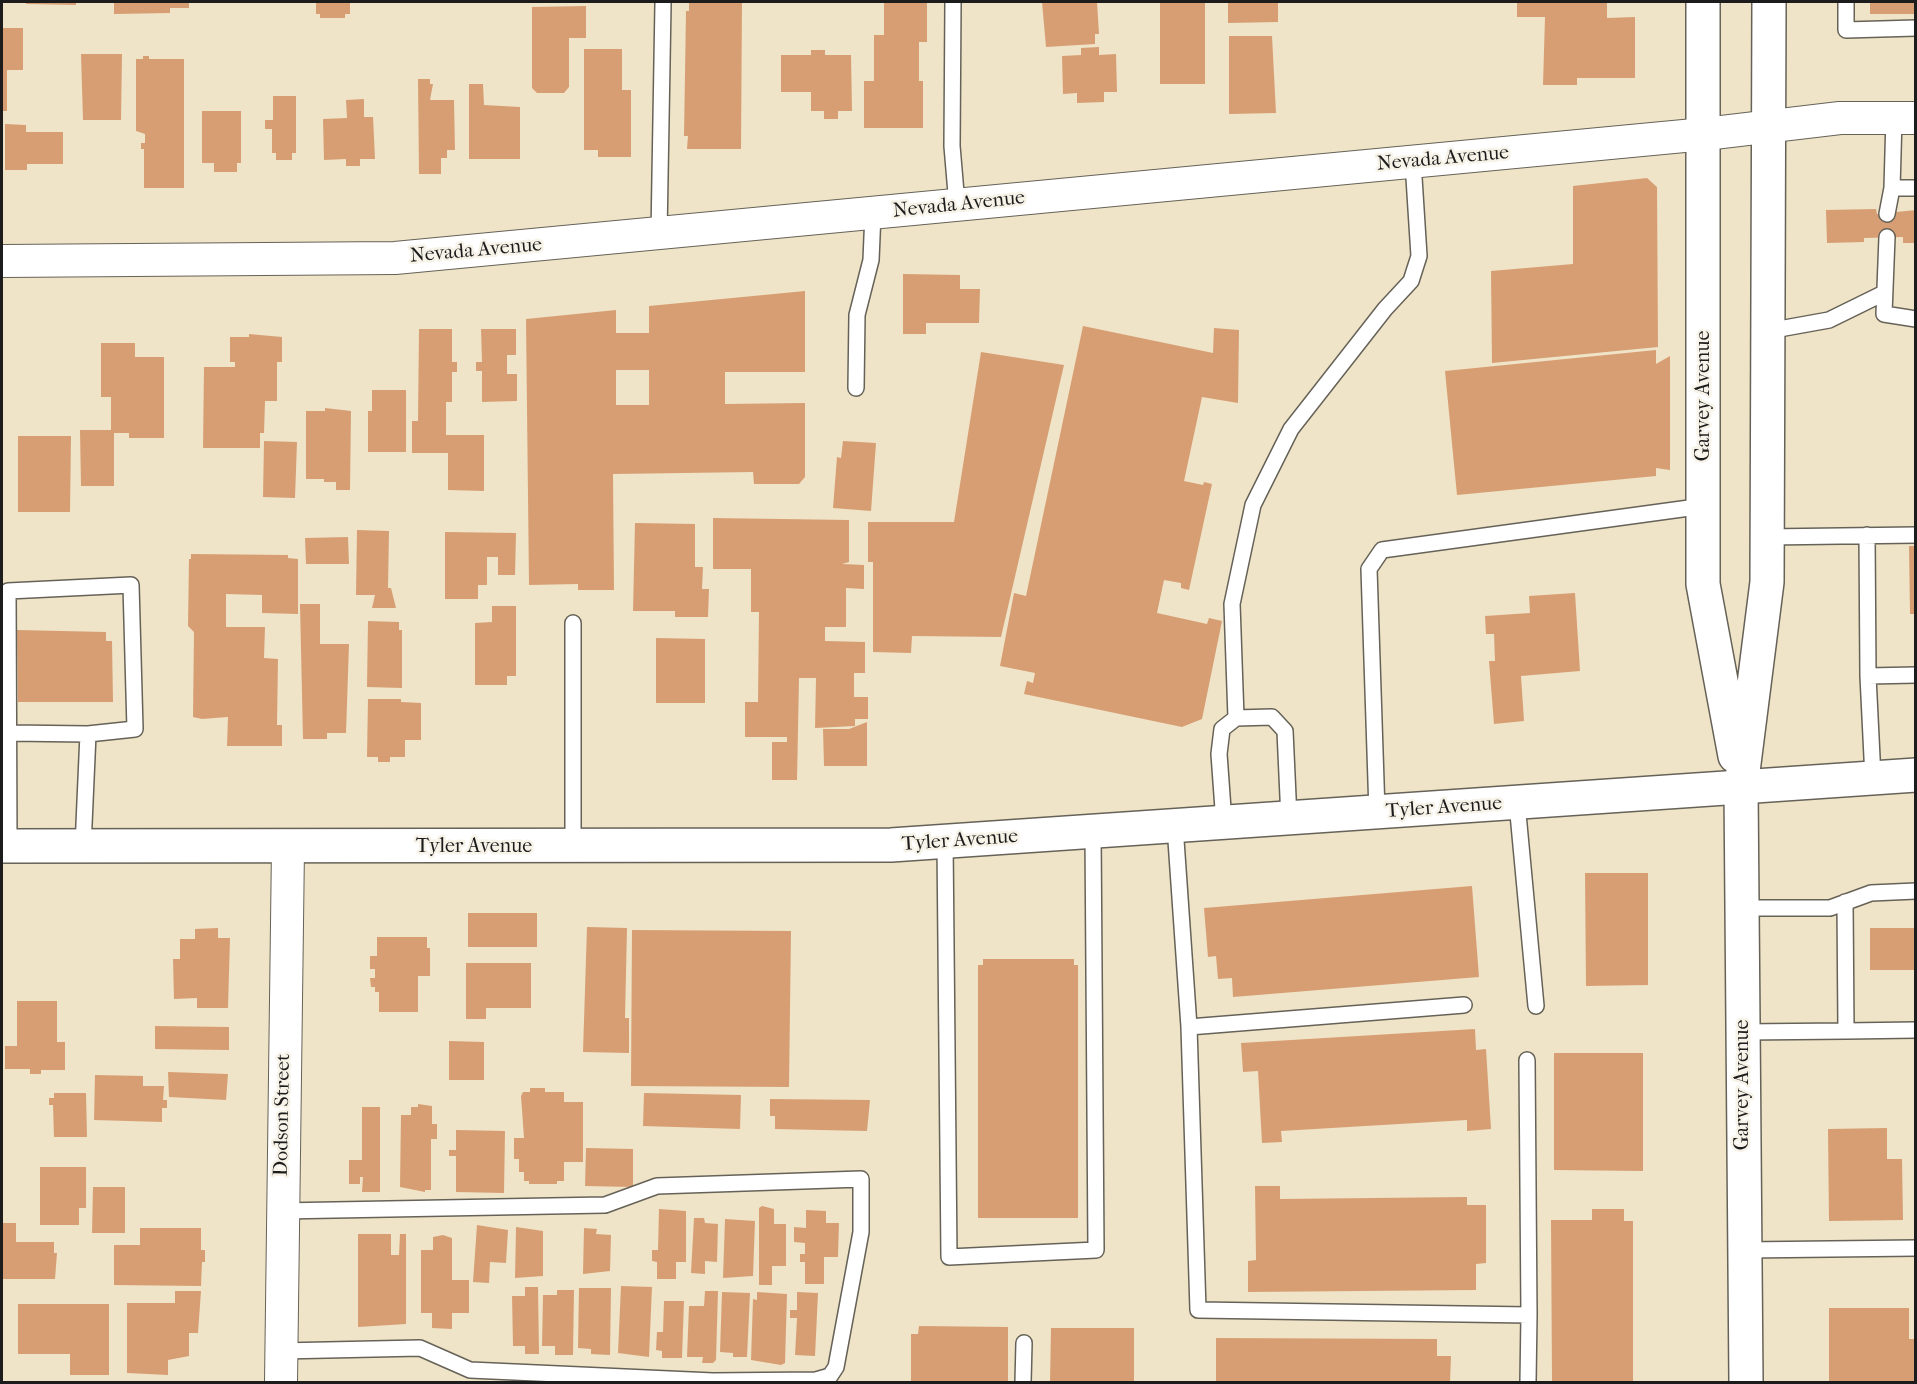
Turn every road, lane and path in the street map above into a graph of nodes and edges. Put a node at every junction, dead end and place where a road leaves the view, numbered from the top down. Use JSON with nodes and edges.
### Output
{"nodes":[{"id":1,"x":953,"y":2,"type":"edge"},
{"id":2,"x":1703,"y":2,"type":"edge"},
{"id":3,"x":1769,"y":2,"type":"edge"},
{"id":4,"x":1846,"y":2,"type":"edge"},
{"id":5,"x":663,"y":4,"type":"dead end"},
{"id":6,"x":1916,"y":28,"type":"edge"},
{"id":7,"x":1905,"y":118,"type":"edge"},
{"id":8,"x":1769,"y":127,"type":"junction"},
{"id":9,"x":1705,"y":134,"type":"junction"},
{"id":10,"x":1413,"y":162,"type":"junction"},
{"id":11,"x":1892,"y":188,"type":"junction"},
{"id":12,"x":1916,"y":188,"type":"edge"},
{"id":13,"x":957,"y":205,"type":"junction"},
{"id":14,"x":873,"y":213,"type":"junction"},
{"id":15,"x":1887,"y":214,"type":"dead end"},
{"id":16,"x":659,"y":234,"type":"junction"},
{"id":17,"x":1887,"y":237,"type":"dead end"},
{"id":18,"x":2,"y":261,"type":"edge"},
{"id":19,"x":1884,"y":293,"type":"junction"},
{"id":20,"x":1916,"y":319,"type":"edge"},
{"id":21,"x":1768,"y":331,"type":"junction"},
{"id":22,"x":856,"y":388,"type":"dead end"},
{"id":23,"x":1704,"y":506,"type":"junction"},
{"id":24,"x":1867,"y":535,"type":"junction"},
{"id":25,"x":1916,"y":535,"type":"edge"},
{"id":26,"x":1767,"y":537,"type":"junction"},
{"id":27,"x":573,"y":623,"type":"dead end"},
{"id":28,"x":1916,"y":675,"type":"edge"},
{"id":29,"x":1868,"y":676,"type":"junction"},
{"id":30,"x":1236,"y":718,"type":"junction"},
{"id":31,"x":10,"y":733,"type":"junction"},
{"id":32,"x":88,"y":734,"type":"junction"},
{"id":33,"x":1916,"y":775,"type":"edge"},
{"id":34,"x":1873,"y":778,"type":"junction"},
{"id":35,"x":1741,"y":787,"type":"junction"},
{"id":36,"x":1517,"y":803,"type":"junction"},
{"id":37,"x":1377,"y":812,"type":"junction"},
{"id":38,"x":1289,"y":819,"type":"junction"},
{"id":39,"x":1224,"y":823,"type":"junction"},
{"id":40,"x":1175,"y":826,"type":"junction"},
{"id":41,"x":1093,"y":832,"type":"junction"},
{"id":42,"x":945,"y":842,"type":"junction"},
{"id":43,"x":5,"y":846,"type":"edge"},
{"id":44,"x":83,"y":847,"type":"junction"},
{"id":45,"x":288,"y":847,"type":"junction"},
{"id":46,"x":573,"y":847,"type":"junction"},
{"id":47,"x":1916,"y":891,"type":"edge"},
{"id":48,"x":1845,"y":902,"type":"junction"},
{"id":49,"x":1742,"y":908,"type":"junction"},
{"id":50,"x":1464,"y":1005,"type":"dead end"},
{"id":51,"x":1536,"y":1006,"type":"dead end"},
{"id":52,"x":1189,"y":1027,"type":"junction"},
{"id":53,"x":1916,"y":1030,"type":"edge"},
{"id":54,"x":1846,"y":1031,"type":"junction"},
{"id":55,"x":1743,"y":1032,"type":"junction"},
{"id":56,"x":1527,"y":1060,"type":"dead end"},
{"id":57,"x":281,"y":1211,"type":"junction"},
{"id":58,"x":1916,"y":1248,"type":"edge"},
{"id":59,"x":1744,"y":1250,"type":"junction"},
{"id":60,"x":1529,"y":1315,"type":"junction"},
{"id":61,"x":1024,"y":1343,"type":"dead end"},
{"id":62,"x":281,"y":1351,"type":"junction"},
{"id":63,"x":712,"y":1382,"type":"edge"},
{"id":64,"x":281,"y":1383,"type":"edge"},
{"id":65,"x":1023,"y":1383,"type":"edge"},
{"id":66,"x":1528,"y":1383,"type":"edge"},
{"id":67,"x":1746,"y":1383,"type":"edge"}],
"edges":[{"from":1,"to":13,"type":"lane"},
{"from":2,"to":9,"type":"main road","name":"Garvey Avenue"},
{"from":3,"to":8,"type":"main road","name":"Garvey Avenue"},
{"from":4,"to":6,"type":"lane"},
{"from":5,"to":16,"type":"lane"},
{"from":7,"to":8,"type":"street","name":"Nevada Avenue"},
{"from":7,"to":11,"type":"lane"},
{"from":8,"to":9,"type":"street","name":"Nevada Avenue"},
{"from":8,"to":21,"type":"main road","name":"Garvey Avenue"},
{"from":9,"to":10,"type":"street","name":"Nevada Avenue"},
{"from":9,"to":23,"type":"main road","name":"Garvey Avenue"},
{"from":10,"to":13,"type":"street","name":"Nevada Avenue"},
{"from":10,"to":30,"type":"lane"},
{"from":11,"to":12,"type":"lane"},
{"from":11,"to":15,"type":"lane"},
{"from":13,"to":14,"type":"street","name":"Nevada Avenue"},
{"from":14,"to":16,"type":"street","name":"Nevada Avenue"},
{"from":14,"to":22,"type":"lane"},
{"from":16,"to":18,"type":"street","name":"Nevada Avenue"},
{"from":17,"to":19,"type":"lane"},
{"from":19,"to":20,"type":"lane"},
{"from":19,"to":21,"type":"lane"},
{"from":21,"to":26,"type":"main road","name":"Garvey Avenue"},
{"from":23,"to":35,"type":"main road","name":"Garvey Avenue"},
{"from":23,"to":37,"type":"lane"},
{"from":24,"to":25,"type":"lane"},
{"from":24,"to":26,"type":"lane"},
{"from":24,"to":29,"type":"lane"},
{"from":26,"to":35,"type":"main road","name":"Garvey Avenue"},
{"from":27,"to":46,"type":"lane"},
{"from":28,"to":29,"type":"lane"},
{"from":29,"to":34,"type":"lane"},
{"from":30,"to":38,"type":"lane"},
{"from":30,"to":39,"type":"lane"},
{"from":31,"to":32,"type":"lane"},
{"from":31,"to":32,"type":"lane"},
{"from":31,"to":43,"type":"lane"},
{"from":32,"to":44,"type":"lane"},
{"from":33,"to":34,"type":"main road","name":"Tyler Avenue"},
{"from":34,"to":35,"type":"main road","name":"Tyler Avenue"},
{"from":35,"to":36,"type":"main road","name":"Tyler Avenue"},
{"from":35,"to":49,"type":"main road","name":"Garvey Avenue"},
{"from":36,"to":37,"type":"main road","name":"Tyler Avenue"},
{"from":36,"to":51,"type":"lane"},
{"from":37,"to":38,"type":"main road","name":"Tyler Avenue"},
{"from":38,"to":39,"type":"main road","name":"Tyler Avenue"},
{"from":39,"to":40,"type":"main road","name":"Tyler Avenue"},
{"from":40,"to":41,"type":"main road","name":"Tyler Avenue"},
{"from":40,"to":52,"type":"lane"},
{"from":41,"to":42,"type":"main road","name":"Tyler Avenue"},
{"from":41,"to":42,"type":"lane"},
{"from":42,"to":46,"type":"main road","name":"Tyler Avenue"},
{"from":43,"to":44,"type":"main road","name":"Tyler Avenue"},
{"from":44,"to":45,"type":"main road","name":"Tyler Avenue"},
{"from":45,"to":46,"type":"main road","name":"Tyler Avenue"},
{"from":45,"to":57,"type":"street","name":"Dodson Street"},
{"from":47,"to":48,"type":"lane"},
{"from":48,"to":49,"type":"lane"},
{"from":48,"to":54,"type":"lane"},
{"from":49,"to":55,"type":"main road","name":"Garvey Avenue"},
{"from":50,"to":52,"type":"lane"},
{"from":52,"to":60,"type":"lane"},
{"from":53,"to":54,"type":"lane"},
{"from":54,"to":55,"type":"lane"},
{"from":55,"to":59,"type":"main road","name":"Garvey Avenue"},
{"from":56,"to":60,"type":"lane"},
{"from":57,"to":62,"type":"street","name":"Dodson Street"},
{"from":57,"to":63,"type":"lane"},
{"from":58,"to":59,"type":"lane"},
{"from":59,"to":67,"type":"main road","name":"Garvey Avenue"},
{"from":60,"to":66,"type":"lane"},
{"from":61,"to":65,"type":"lane"},
{"from":62,"to":63,"type":"lane"},
{"from":62,"to":64,"type":"street","name":"Dodson Street"}]}
